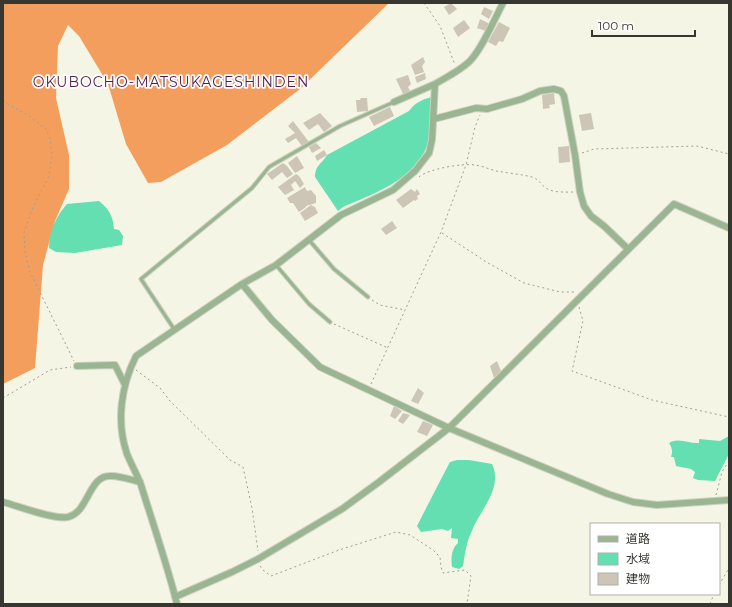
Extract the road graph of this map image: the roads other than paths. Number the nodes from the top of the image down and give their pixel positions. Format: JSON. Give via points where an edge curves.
{"nodes":[{"id":1,"x":503,"y":3,"type":"edge"},
{"id":2,"x":435,"y":84,"type":"junction"},
{"id":3,"x":394,"y":102,"type":"joint"},
{"id":4,"x":434,"y":119,"type":"junction"},
{"id":5,"x":729,"y":228,"type":"edge"},
{"id":6,"x":308,"y":240,"type":"junction"},
{"id":7,"x":628,"y":249,"type":"junction"},
{"id":8,"x":276,"y":265,"type":"junction"},
{"id":9,"x":242,"y":284,"type":"junction"},
{"id":10,"x":368,"y":297,"type":"road end"},
{"id":11,"x":330,"y":322,"type":"road end"},
{"id":12,"x":174,"y":329,"type":"junction"},
{"id":13,"x":77,"y":366,"type":"road end"},
{"id":14,"x":125,"y":385,"type":"junction"},
{"id":15,"x":450,"y":428,"type":"junction"},
{"id":16,"x":140,"y":482,"type":"junction"},
{"id":17,"x":729,"y":500,"type":"edge"},
{"id":18,"x":3,"y":502,"type":"edge"},
{"id":19,"x":175,"y":597,"type":"junction"},
{"id":20,"x":177,"y":604,"type":"edge"}],
"edges":[{"from":1,"to":2,"type":"street","via":[[470,61]]},
{"from":2,"to":3,"type":"street"},
{"from":2,"to":4,"type":"street"},
{"from":3,"to":12,"type":"lane","via":[[340,126],[269,167],[252,188],[141,279]]},
{"from":4,"to":6,"type":"street","via":[[429,152],[415,171],[393,190],[341,215]]},
{"from":4,"to":7,"type":"street","via":[[476,108],[487,109],[540,91],[561,91],[584,206],[591,216]]},
{"from":5,"to":7,"type":"street","via":[[674,204]]},
{"from":6,"to":8,"type":"street"},
{"from":6,"to":10,"type":"lane","via":[[334,269]]},
{"from":7,"to":15,"type":"street"},
{"from":8,"to":9,"type":"street"},
{"from":8,"to":11,"type":"lane","via":[[309,304]]},
{"from":9,"to":12,"type":"street"},
{"from":9,"to":15,"type":"street","via":[[272,320],[320,367]]},
{"from":12,"to":14,"type":"street","via":[[136,356]]},
{"from":13,"to":14,"type":"street","via":[[115,365]]},
{"from":14,"to":16,"type":"street","via":[[122,436]]},
{"from":15,"to":17,"type":"street","via":[[633,502],[657,504]]},
{"from":15,"to":19,"type":"street","via":[[353,501],[284,544],[232,572]]},
{"from":16,"to":18,"type":"street","via":[[109,476],[103,478],[89,494],[83,507],[68,517],[58,518]]},
{"from":16,"to":19,"type":"street"},
{"from":19,"to":20,"type":"street"}]}
